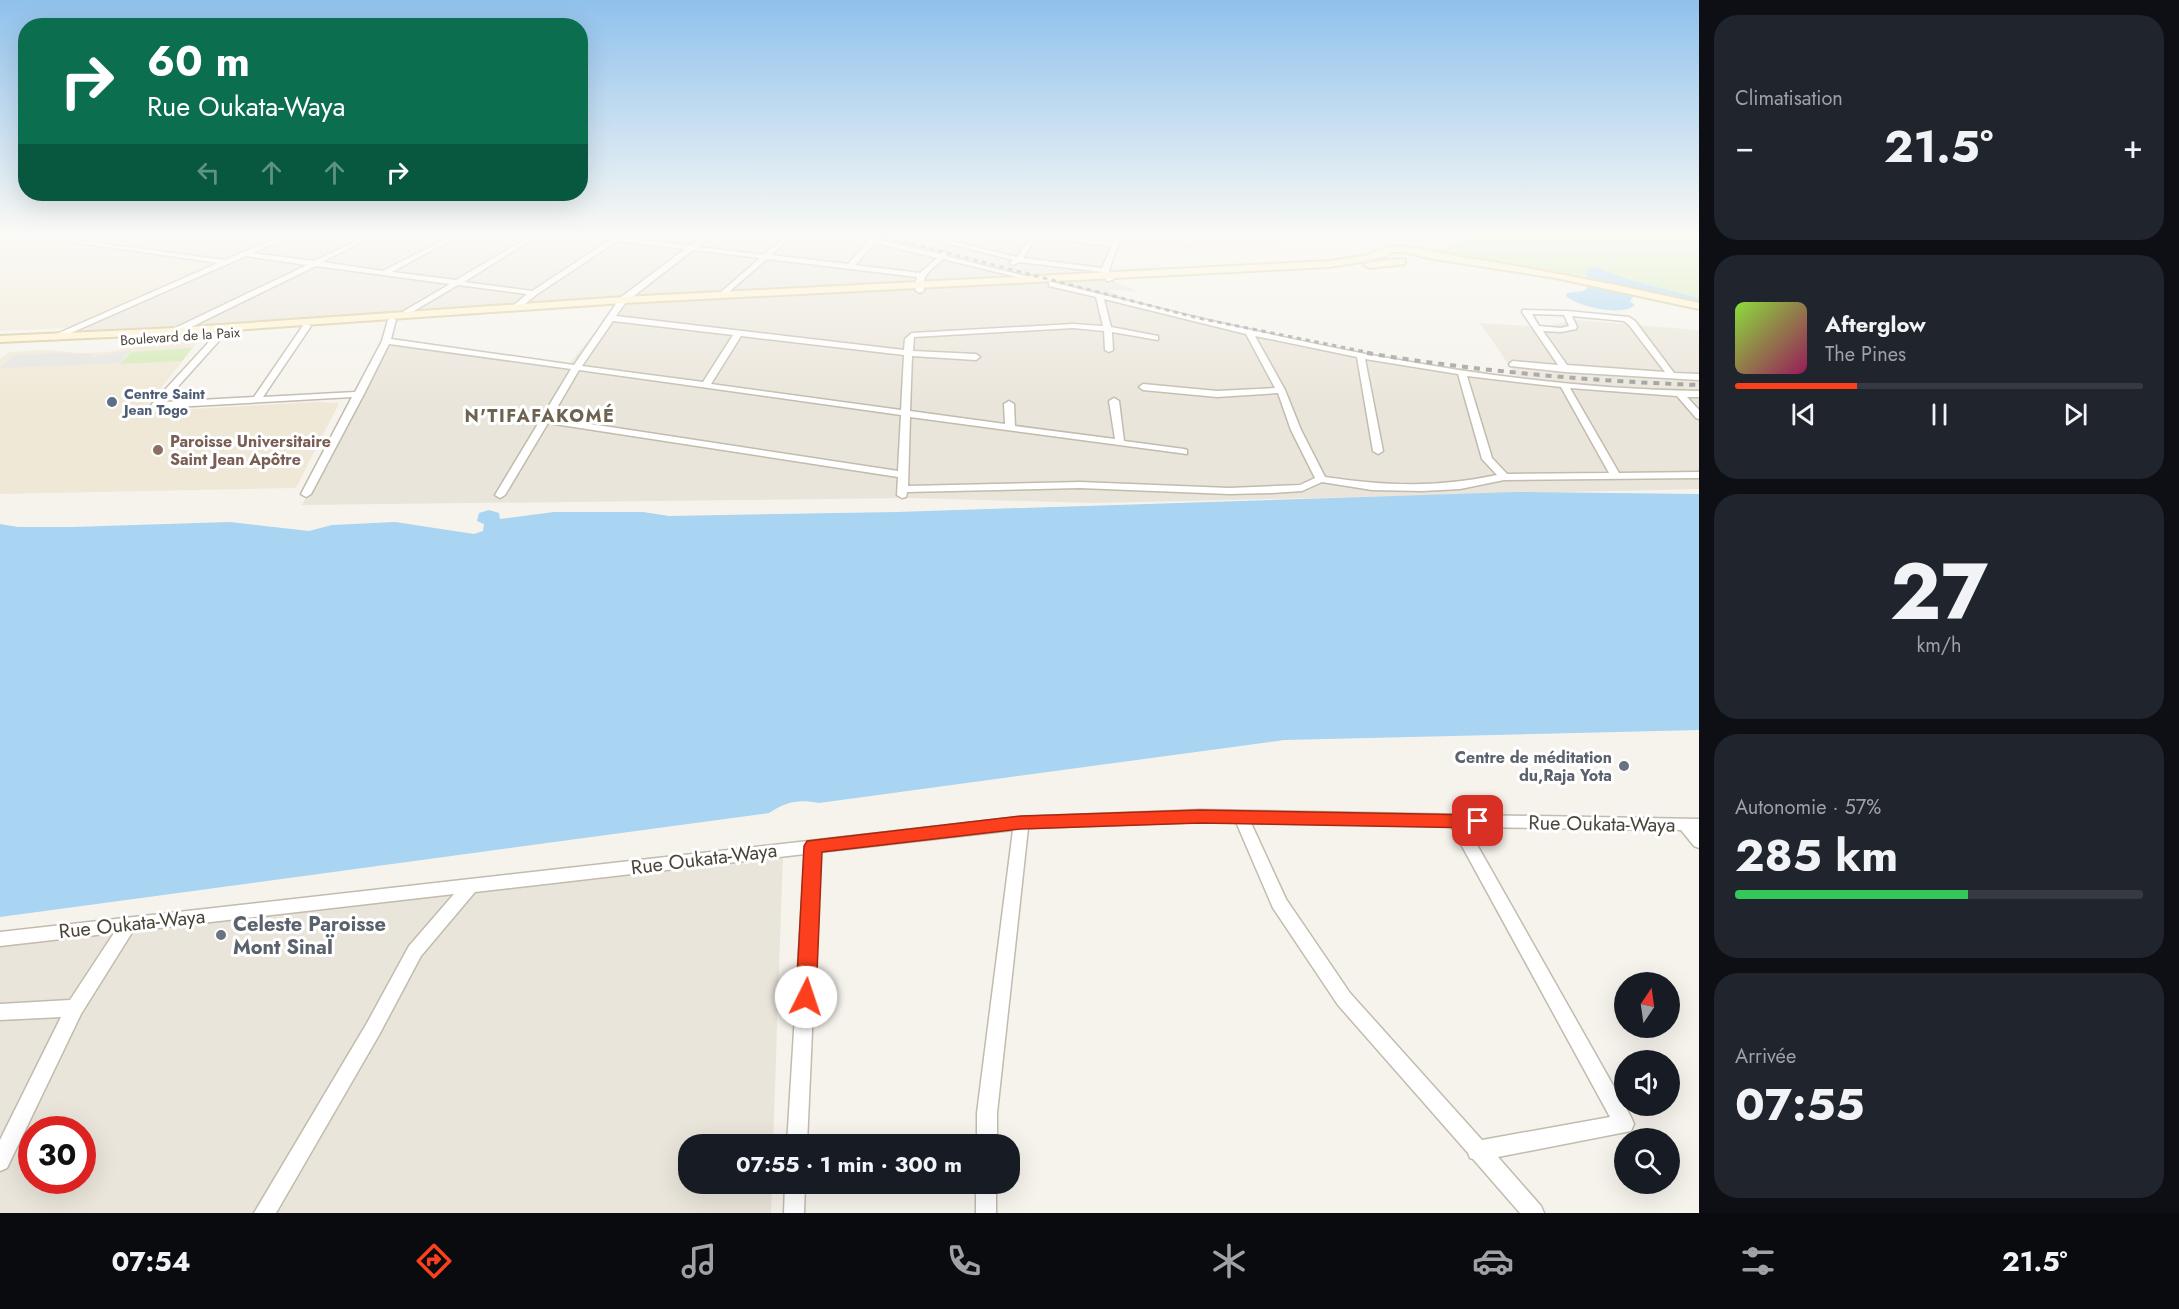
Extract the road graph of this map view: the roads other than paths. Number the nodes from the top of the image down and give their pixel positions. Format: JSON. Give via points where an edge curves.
{"nodes":[{"id":1,"x":533,"y":293,"type":"edge"},
{"id":2,"x":154,"y":294,"type":"edge"},
{"id":3,"x":254,"y":294,"type":"edge"},
{"id":4,"x":438,"y":294,"type":"edge"},
{"id":5,"x":633,"y":294,"type":"edge"},
{"id":6,"x":748,"y":294,"type":"edge"},
{"id":7,"x":768,"y":294,"type":"edge"},
{"id":8,"x":1091,"y":294,"type":"edge"},
{"id":9,"x":1624,"y":294,"type":"edge"},
{"id":10,"x":1637,"y":294,"type":"edge"},
{"id":11,"x":723,"y":295,"type":"joint"},
{"id":12,"x":1098,"y":296,"type":"junction"},
{"id":13,"x":621,"y":303,"type":"junction"},
{"id":14,"x":517,"y":306,"type":"junction"},
{"id":15,"x":1699,"y":306,"type":"edge"},
{"id":16,"x":1699,"y":311,"type":"edge"},
{"id":17,"x":407,"y":313,"type":"junction"},
{"id":18,"x":1567,"y":313,"type":"junction"},
{"id":19,"x":610,"y":318,"type":"junction"},
{"id":20,"x":392,"y":320,"type":"junction"},
{"id":21,"x":307,"y":326,"type":"junction"},
{"id":22,"x":1538,"y":328,"type":"junction"},
{"id":23,"x":1108,"y":329,"type":"junction"},
{"id":24,"x":223,"y":332,"type":"junction"},
{"id":25,"x":1249,"y":332,"type":"junction"},
{"id":26,"x":739,"y":333,"type":"junction"},
{"id":27,"x":174,"y":334,"type":"junction"},
{"id":28,"x":55,"y":338,"type":"junction"},
{"id":29,"x":1155,"y":338,"type":"dead end"},
{"id":30,"x":0,"y":339,"type":"edge"},
{"id":31,"x":386,"y":341,"type":"junction"},
{"id":32,"x":0,"y":345,"type":"edge"},
{"id":33,"x":1109,"y":350,"type":"dead end"},
{"id":34,"x":910,"y":353,"type":"junction"},
{"id":35,"x":976,"y":357,"type":"dead end"},
{"id":36,"x":1361,"y":357,"type":"junction"},
{"id":37,"x":1513,"y":364,"type":"dead end"},
{"id":38,"x":578,"y":368,"type":"junction"},
{"id":39,"x":1564,"y":369,"type":"junction"},
{"id":40,"x":1461,"y":374,"type":"junction"},
{"id":41,"x":1671,"y":374,"type":"junction"},
{"id":42,"x":1699,"y":377,"type":"edge"},
{"id":43,"x":706,"y":385,"type":"junction"},
{"id":44,"x":1564,"y":385,"type":"junction"},
{"id":45,"x":1143,"y":387,"type":"dead end"},
{"id":46,"x":1281,"y":390,"type":"junction"},
{"id":47,"x":360,"y":394,"type":"junction"},
{"id":48,"x":1680,"y":394,"type":"junction"},
{"id":49,"x":1699,"y":394,"type":"edge"},
{"id":50,"x":256,"y":400,"type":"junction"},
{"id":51,"x":1114,"y":401,"type":"dead end"},
{"id":52,"x":1009,"y":404,"type":"dead end"},
{"id":53,"x":904,"y":412,"type":"junction"},
{"id":54,"x":1699,"y":416,"type":"edge"},
{"id":55,"x":547,"y":420,"type":"junction"},
{"id":56,"x":1010,"y":428,"type":"junction"},
{"id":57,"x":1120,"y":443,"type":"junction"},
{"id":58,"x":1378,"y":451,"type":"dead end"},
{"id":59,"x":1185,"y":452,"type":"dead end"},
{"id":60,"x":902,"y":475,"type":"junction"},
{"id":61,"x":1699,"y":475,"type":"edge"},
{"id":62,"x":1616,"y":476,"type":"junction"},
{"id":63,"x":1504,"y":477,"type":"junction"},
{"id":64,"x":1321,"y":479,"type":"junction"},
{"id":65,"x":306,"y":494,"type":"dead end"},
{"id":66,"x":500,"y":495,"type":"dead end"},
{"id":67,"x":1241,"y":818,"type":"junction"},
{"id":68,"x":1456,"y":821,"type":"junction"},
{"id":69,"x":1021,"y":823,"type":"junction"},
{"id":70,"x":1693,"y":825,"type":"edge"},
{"id":71,"x":1699,"y":842,"type":"edge"},
{"id":72,"x":813,"y":846,"type":"junction"},
{"id":73,"x":471,"y":885,"type":"junction"},
{"id":74,"x":128,"y":925,"type":"junction"},
{"id":75,"x":0,"y":939,"type":"edge"},
{"id":76,"x":75,"y":1008,"type":"junction"},
{"id":77,"x":0,"y":1012,"type":"edge"},
{"id":78,"x":798,"y":1134,"type":"edge"},
{"id":79,"x":987,"y":1134,"type":"edge"},
{"id":80,"x":1477,"y":1151,"type":"junction"},
{"id":81,"x":0,"y":1161,"type":"edge"},
{"id":82,"x":795,"y":1194,"type":"edge"},
{"id":83,"x":986,"y":1194,"type":"edge"},
{"id":84,"x":264,"y":1213,"type":"edge"},
{"id":85,"x":794,"y":1213,"type":"edge"},
{"id":86,"x":986,"y":1213,"type":"edge"},
{"id":87,"x":1534,"y":1213,"type":"edge"}],
"edges":[{"from":1,"to":14,"type":"street"},
{"from":2,"to":28,"type":"street"},
{"from":3,"to":27,"type":"street"},
{"from":4,"to":17,"type":"street"},
{"from":5,"to":13,"type":"street"},
{"from":6,"to":11,"type":"main road","name":"Boulevard de la Paix"},
{"from":7,"to":13,"type":"main road","name":"Boulevard de la Paix"},
{"from":8,"to":12,"type":"street"},
{"from":9,"to":16,"type":"main road"},
{"from":10,"to":15,"type":"main road"},
{"from":11,"to":13,"type":"main road","name":"Boulevard de la Paix"},
{"from":12,"to":23,"type":"street"},
{"from":12,"to":25,"type":"street"},
{"from":13,"to":14,"type":"main road","name":"Boulevard de la Paix"},
{"from":13,"to":19,"type":"street"},
{"from":13,"to":20,"type":"main road","name":"Boulevard de la Paix"},
{"from":14,"to":17,"type":"main road","name":"Boulevard de la Paix"},
{"from":17,"to":27,"type":"main road","name":"Boulevard de la Paix"},
{"from":18,"to":22,"type":"street","via":[[1573,327]]},
{"from":18,"to":22,"type":"street","via":[[1526,312]]},
{"from":18,"to":41,"type":"street","via":[[1626,319]]},
{"from":19,"to":26,"type":"street"},
{"from":19,"to":38,"type":"street"},
{"from":20,"to":21,"type":"main road","name":"Boulevard de la Paix"},
{"from":20,"to":31,"type":"street"},
{"from":21,"to":24,"type":"main road","name":"Boulevard de la Paix"},
{"from":21,"to":50,"type":"street"},
{"from":22,"to":39,"type":"street"},
{"from":23,"to":29,"type":"street"},
{"from":23,"to":33,"type":"street"},
{"from":23,"to":34,"type":"street","via":[[1059,326],[919,333],[910,337]]},
{"from":24,"to":27,"type":"main road","name":"Boulevard de la Paix"},
{"from":24,"to":50,"type":"street","via":[[156,405]]},
{"from":25,"to":36,"type":"street"},
{"from":25,"to":46,"type":"street"},
{"from":26,"to":34,"type":"street"},
{"from":26,"to":43,"type":"street"},
{"from":27,"to":28,"type":"main road","name":"Boulevard de la Paix"},
{"from":27,"to":32,"type":"main road","name":"Boulevard de la Paix"},
{"from":28,"to":30,"type":"main road","name":"Boulevard de la Paix"},
{"from":31,"to":38,"type":"street"},
{"from":31,"to":47,"type":"street"},
{"from":34,"to":35,"type":"street"},
{"from":34,"to":53,"type":"street"},
{"from":36,"to":40,"type":"street"},
{"from":36,"to":58,"type":"street"},
{"from":37,"to":39,"type":"street"},
{"from":38,"to":43,"type":"street"},
{"from":38,"to":55,"type":"street"},
{"from":39,"to":41,"type":"street"},
{"from":40,"to":44,"type":"street"},
{"from":40,"to":63,"type":"street","via":[[1487,459]]},
{"from":41,"to":42,"type":"street"},
{"from":43,"to":53,"type":"street"},
{"from":44,"to":48,"type":"street"},
{"from":44,"to":62,"type":"street"},
{"from":45,"to":46,"type":"street","via":[[1217,394]]},
{"from":46,"to":64,"type":"street"},
{"from":47,"to":50,"type":"street"},
{"from":47,"to":65,"type":"street"},
{"from":48,"to":49,"type":"street"},
{"from":48,"to":54,"type":"street"},
{"from":51,"to":57,"type":"street"},
{"from":52,"to":56,"type":"street"},
{"from":53,"to":56,"type":"street"},
{"from":53,"to":60,"type":"street"},
{"from":55,"to":60,"type":"street"},
{"from":55,"to":66,"type":"street"},
{"from":56,"to":57,"type":"street"},
{"from":57,"to":59,"type":"street"},
{"from":60,"to":64,"type":"street","via":[[902,493],[1080,485],[1261,490],[1302,488]]},
{"from":61,"to":62,"type":"street"},
{"from":62,"to":63,"type":"street"},
{"from":63,"to":64,"type":"street","via":[[1460,486],[1422,488],[1372,487]]},
{"from":67,"to":68,"type":"street","name":"Rue Oukata-Waya"},
{"from":67,"to":69,"type":"street","name":"Rue Oukata-Waya"},
{"from":67,"to":80,"type":"street","via":[[1279,903],[1344,999]]},
{"from":68,"to":70,"type":"street","name":"Rue Oukata-Waya"},
{"from":68,"to":80,"type":"street","via":[[1624,1124]]},
{"from":69,"to":72,"type":"street","name":"Rue Oukata-Waya"},
{"from":69,"to":79,"type":"street"},
{"from":70,"to":71,"type":"street"},
{"from":72,"to":73,"type":"street","name":"Rue Oukata-Waya"},
{"from":72,"to":78,"type":"street"},
{"from":73,"to":74,"type":"street","name":"Rue Oukata-Waya"},
{"from":73,"to":84,"type":"street","via":[[416,951]]},
{"from":74,"to":75,"type":"street","name":"Rue Oukata-Waya"},
{"from":74,"to":76,"type":"street"},
{"from":76,"to":77,"type":"street"},
{"from":76,"to":81,"type":"street"},
{"from":80,"to":87,"type":"street"},
{"from":82,"to":85,"type":"street"},
{"from":83,"to":86,"type":"street"}]}
